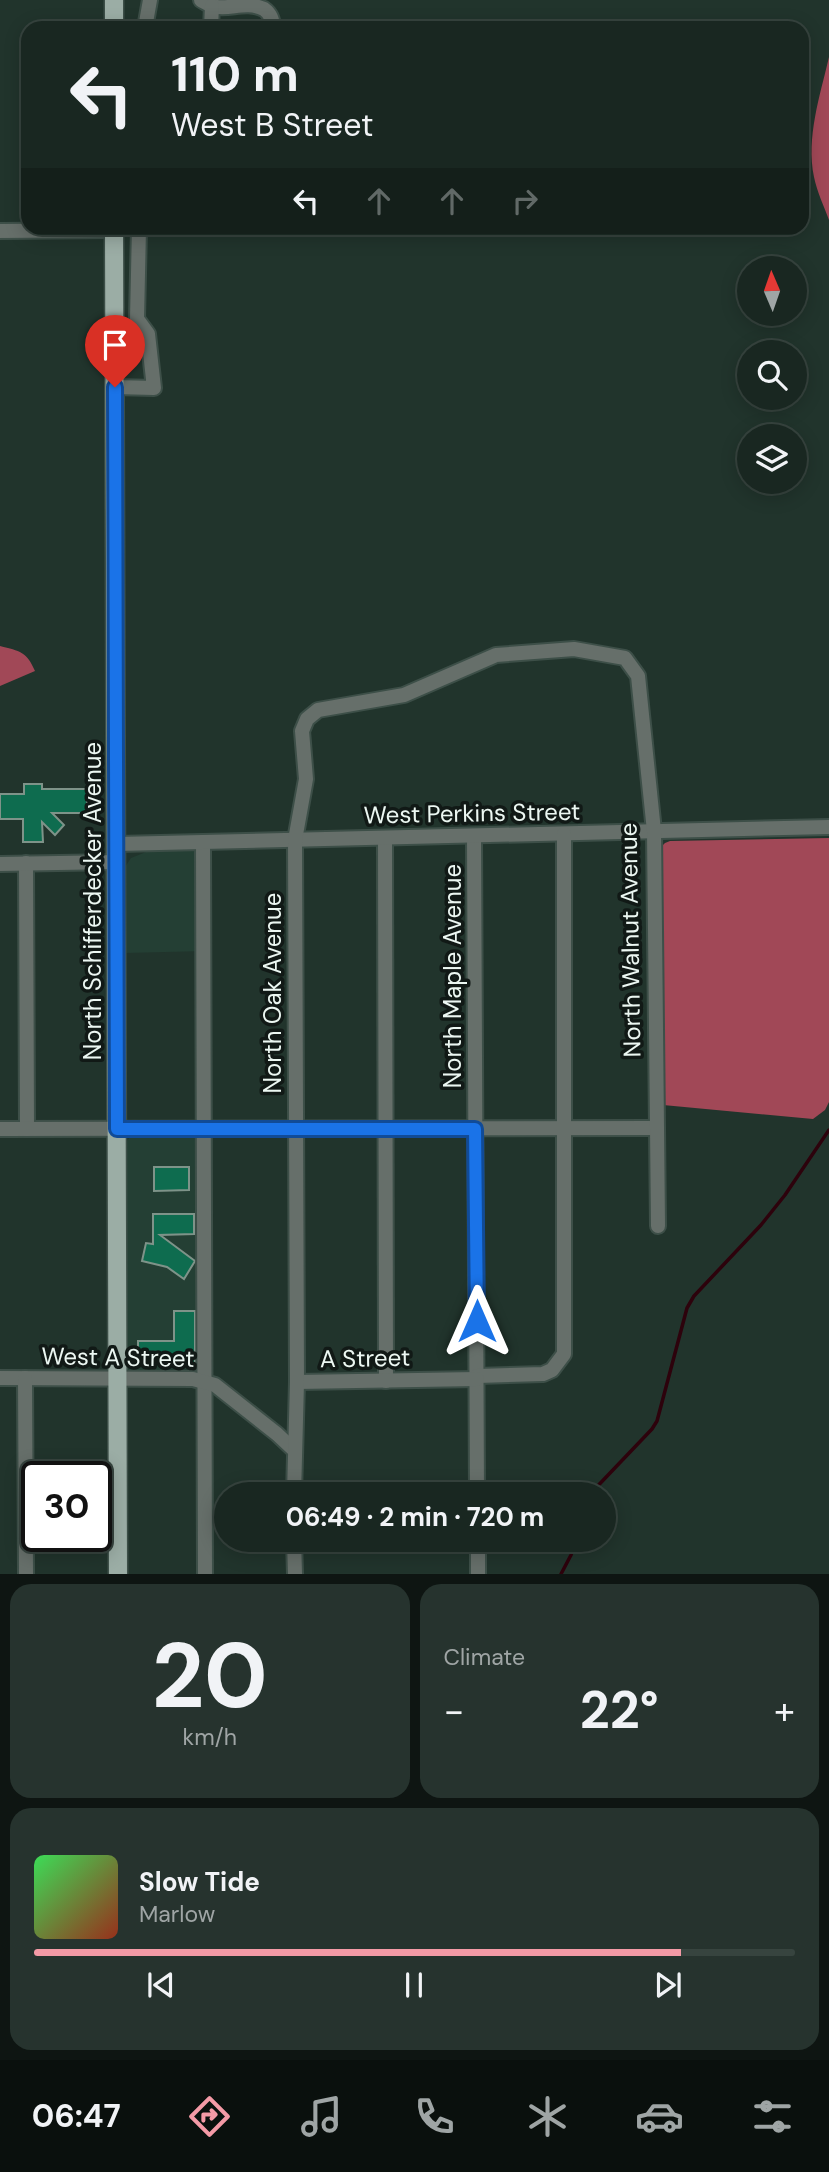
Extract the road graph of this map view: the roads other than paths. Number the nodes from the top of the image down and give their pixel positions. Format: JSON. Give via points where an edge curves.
{"nodes":[{"id":1,"x":104,"y":0,"type":"edge"},
{"id":2,"x":114,"y":0,"type":"edge"},
{"id":3,"x":150,"y":0,"type":"edge"},
{"id":4,"x":206,"y":3,"type":"edge"},
{"id":5,"x":110,"y":21,"type":"edge"},
{"id":6,"x":112,"y":21,"type":"edge"},
{"id":7,"x":146,"y":21,"type":"edge"},
{"id":8,"x":210,"y":21,"type":"edge"},
{"id":9,"x":273,"y":21,"type":"edge"},
{"id":10,"x":0,"y":230,"type":"edge"},
{"id":11,"x":21,"y":230,"type":"edge"},
{"id":12,"x":114,"y":235,"type":"edge"},
{"id":13,"x":139,"y":235,"type":"edge"},
{"id":14,"x":115,"y":387,"type":"junction"},
{"id":15,"x":318,"y":709,"type":"joint"},
{"id":16,"x":829,"y":827,"type":"edge"},
{"id":17,"x":653,"y":831,"type":"junction"},
{"id":18,"x":564,"y":834,"type":"junction"},
{"id":19,"x":474,"y":836,"type":"junction"},
{"id":20,"x":385,"y":838,"type":"junction"},
{"id":21,"x":295,"y":840,"type":"junction"},
{"id":22,"x":203,"y":842,"type":"junction"},
{"id":23,"x":117,"y":853,"type":"junction"},
{"id":24,"x":26,"y":863,"type":"junction"},
{"id":25,"x":0,"y":864,"type":"edge"},
{"id":26,"x":655,"y":1128,"type":"junction"},
{"id":27,"x":0,"y":1129,"type":"edge"},
{"id":28,"x":27,"y":1129,"type":"junction"},
{"id":29,"x":117,"y":1129,"type":"junction"},
{"id":30,"x":204,"y":1129,"type":"junction"},
{"id":31,"x":296,"y":1129,"type":"junction"},
{"id":32,"x":384,"y":1129,"type":"junction"},
{"id":33,"x":475,"y":1129,"type":"junction"},
{"id":34,"x":564,"y":1129,"type":"junction"},
{"id":35,"x":658,"y":1226,"type":"dead end"},
{"id":36,"x":0,"y":1378,"type":"edge"},
{"id":37,"x":25,"y":1378,"type":"junction"},
{"id":38,"x":117,"y":1378,"type":"junction"},
{"id":39,"x":477,"y":1378,"type":"junction"},
{"id":40,"x":205,"y":1381,"type":"junction"},
{"id":41,"x":386,"y":1381,"type":"junction"},
{"id":42,"x":297,"y":1382,"type":"junction"},
{"id":43,"x":294,"y":1450,"type":"junction"},
{"id":44,"x":294,"y":1482,"type":"edge"},
{"id":45,"x":477,"y":1482,"type":"edge"},
{"id":46,"x":295,"y":1552,"type":"edge"},
{"id":47,"x":478,"y":1552,"type":"edge"},
{"id":48,"x":26,"y":1573,"type":"edge"},
{"id":49,"x":118,"y":1573,"type":"edge"},
{"id":50,"x":205,"y":1573,"type":"edge"},
{"id":51,"x":295,"y":1573,"type":"edge"},
{"id":52,"x":478,"y":1573,"type":"edge"}],
"edges":[{"from":1,"to":5,"type":"street"},
{"from":2,"to":6,"type":"main road"},
{"from":3,"to":7,"type":"street"},
{"from":4,"to":8,"type":"street"},
{"from":4,"to":9,"type":"street","via":[[259,4]]},
{"from":10,"to":11,"type":"street"},
{"from":12,"to":14,"type":"main road","name":"North Schifferdecker Avenue"},
{"from":13,"to":14,"type":"street","via":[[137,319],[148,334],[154,388]]},
{"from":14,"to":23,"type":"main road","name":"North Schifferdecker Avenue"},
{"from":15,"to":17,"type":"street","name":"North Walnut Avenue","via":[[404,695],[496,655],[574,649],[625,658],[638,676]]},
{"from":15,"to":21,"type":"street","name":"North Oak Avenue","via":[[302,731],[306,779]]},
{"from":16,"to":17,"type":"street","name":"West Perkins Street"},
{"from":17,"to":18,"type":"street","name":"West Perkins Street"},
{"from":17,"to":26,"type":"street","name":"North Walnut Avenue"},
{"from":18,"to":19,"type":"street","name":"West Perkins Street"},
{"from":18,"to":34,"type":"street","name":"A Street"},
{"from":19,"to":20,"type":"street","name":"West Perkins Street"},
{"from":19,"to":33,"type":"street","name":"North Maple Avenue"},
{"from":20,"to":21,"type":"street","name":"West Perkins Street"},
{"from":20,"to":32,"type":"street"},
{"from":21,"to":22,"type":"street","name":"West Perkins Street"},
{"from":21,"to":31,"type":"street","name":"North Oak Avenue"},
{"from":22,"to":23,"type":"street","name":"West Perkins Street"},
{"from":22,"to":30,"type":"street"},
{"from":23,"to":24,"type":"street","name":"West Perkins Street"},
{"from":23,"to":29,"type":"main road","name":"North Schifferdecker Avenue"},
{"from":24,"to":25,"type":"street","name":"West Perkins Street"},
{"from":24,"to":28,"type":"street"},
{"from":26,"to":34,"type":"street"},
{"from":26,"to":35,"type":"street","name":"North Walnut Avenue"},
{"from":27,"to":28,"type":"street"},
{"from":28,"to":29,"type":"street"},
{"from":29,"to":30,"type":"street"},
{"from":29,"to":38,"type":"main road","name":"North Schifferdecker Avenue"},
{"from":30,"to":31,"type":"street"},
{"from":30,"to":40,"type":"street"},
{"from":31,"to":32,"type":"street"},
{"from":31,"to":42,"type":"street","name":"North Oak Avenue"},
{"from":32,"to":33,"type":"street"},
{"from":32,"to":41,"type":"street"},
{"from":33,"to":34,"type":"street"},
{"from":33,"to":39,"type":"street","name":"North Maple Avenue"},
{"from":34,"to":39,"type":"street","name":"A Street","via":[[564,1354],[543,1374]]},
{"from":36,"to":37,"type":"street","name":"West A Street"},
{"from":37,"to":38,"type":"street","name":"West A Street"},
{"from":37,"to":48,"type":"street"},
{"from":38,"to":40,"type":"street","name":"West A Street"},
{"from":38,"to":49,"type":"main road","name":"North Schifferdecker Avenue"},
{"from":39,"to":41,"type":"street","name":"A Street"},
{"from":39,"to":45,"type":"street","name":"North Maple Avenue"},
{"from":40,"to":43,"type":"street","name":"West A Street"},
{"from":40,"to":50,"type":"street"},
{"from":41,"to":42,"type":"street","name":"A Street"},
{"from":42,"to":43,"type":"street","name":"North Oak Avenue"},
{"from":43,"to":44,"type":"street","name":"North Oak Avenue"},
{"from":46,"to":51,"type":"street"},
{"from":47,"to":52,"type":"street"}]}
